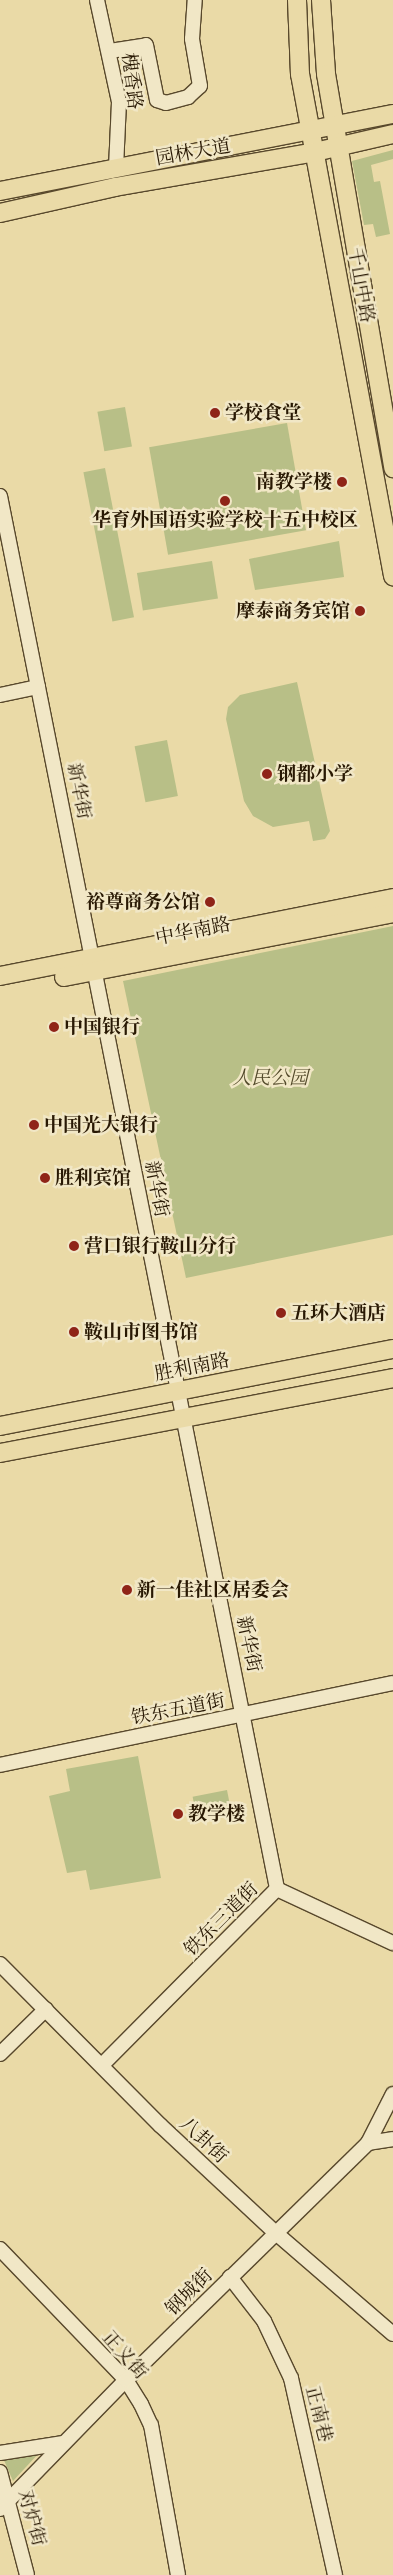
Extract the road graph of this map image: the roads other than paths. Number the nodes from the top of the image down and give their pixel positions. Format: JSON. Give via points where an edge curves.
{"nodes":[{"id":1,"x":97,"y":0,"type":"edge"},
{"id":2,"x":195,"y":0,"type":"edge"},
{"id":3,"x":297,"y":0,"type":"edge"},
{"id":4,"x":321,"y":0,"type":"edge"},
{"id":5,"x":110,"y":51,"type":"junction"},
{"id":6,"x":393,"y":114,"type":"edge"},
{"id":7,"x":335,"y":128,"type":"junction"},
{"id":8,"x":311,"y":132,"type":"junction"},
{"id":9,"x":393,"y":134,"type":"edge"},
{"id":10,"x":337,"y":147,"type":"junction"},
{"id":11,"x":315,"y":152,"type":"junction"},
{"id":12,"x":116,"y":168,"type":"junction"},
{"id":13,"x":0,"y":191,"type":"edge"},
{"id":14,"x":0,"y":213,"type":"edge"},
{"id":15,"x":393,"y":468,"type":"edge"},
{"id":16,"x":1,"y":503,"type":"edge"},
{"id":17,"x":393,"y":576,"type":"edge"},
{"id":18,"x":38,"y":687,"type":"junction"},
{"id":19,"x":0,"y":695,"type":"edge"},
{"id":20,"x":393,"y":898,"type":"edge"},
{"id":21,"x":393,"y":913,"type":"edge"},
{"id":22,"x":94,"y":965,"type":"junction"},
{"id":23,"x":0,"y":976,"type":"edge"},
{"id":24,"x":0,"y":988,"type":"edge"},
{"id":25,"x":393,"y":1349,"type":"edge"},
{"id":26,"x":393,"y":1378,"type":"edge"},
{"id":27,"x":178,"y":1392,"type":"junction"},
{"id":28,"x":183,"y":1420,"type":"junction"},
{"id":29,"x":0,"y":1426,"type":"edge"},
{"id":30,"x":0,"y":1453,"type":"edge"},
{"id":31,"x":393,"y":1683,"type":"edge"},
{"id":32,"x":244,"y":1715,"type":"junction"},
{"id":33,"x":0,"y":1765,"type":"edge"},
{"id":34,"x":277,"y":1889,"type":"junction"},
{"id":35,"x":393,"y":1943,"type":"edge"},
{"id":36,"x":0,"y":1964,"type":"edge"},
{"id":37,"x":46,"y":2009,"type":"junction"},
{"id":38,"x":0,"y":2054,"type":"edge"},
{"id":39,"x":102,"y":2066,"type":"junction"},
{"id":40,"x":393,"y":2094,"type":"edge"},
{"id":41,"x":393,"y":2139,"type":"edge"},
{"id":42,"x":368,"y":2143,"type":"junction"},
{"id":43,"x":277,"y":2234,"type":"junction"},
{"id":44,"x":0,"y":2249,"type":"edge"},
{"id":45,"x":230,"y":2277,"type":"junction"},
{"id":46,"x":393,"y":2334,"type":"edge"},
{"id":47,"x":126,"y":2380,"type":"junction"},
{"id":48,"x":63,"y":2444,"type":"junction"},
{"id":49,"x":0,"y":2453,"type":"edge"},
{"id":50,"x":0,"y":2472,"type":"edge"},
{"id":51,"x":4,"y":2505,"type":"edge"},
{"id":52,"x":27,"y":2575,"type":"edge"},
{"id":53,"x":178,"y":2575,"type":"edge"},
{"id":54,"x":334,"y":2575,"type":"edge"}],
"edges":[{"from":1,"to":5,"type":"street","name":"槐香路"},
{"from":2,"to":5,"type":"street","via":[[192,39],[200,86],[192,94],[166,102],[156,100],[146,45]]},
{"from":3,"to":8,"type":"main road","name":"千山中路","via":[[300,74]]},
{"from":4,"to":7,"type":"main road","name":"千山中路","via":[[326,74]]},
{"from":5,"to":12,"type":"street","name":"槐香路","via":[[119,102]]},
{"from":6,"to":7,"type":"main road","name":"园林大道"},
{"from":7,"to":8,"type":"main road","name":"园林大道"},
{"from":7,"to":10,"type":"main road","name":"千山中路"},
{"from":8,"to":11,"type":"main road","name":"千山中路"},
{"from":8,"to":12,"type":"main road","name":"园林大道"},
{"from":9,"to":10,"type":"main road","name":"园林大道"},
{"from":10,"to":11,"type":"main road","name":"园林大道"},
{"from":10,"to":15,"type":"main road","name":"千山中路"},
{"from":11,"to":14,"type":"main road","name":"园林大道","via":[[115,187]]},
{"from":11,"to":17,"type":"main road","name":"千山中路"},
{"from":12,"to":13,"type":"main road","name":"园林大道"},
{"from":16,"to":18,"type":"street","name":"新华街"},
{"from":18,"to":19,"type":"street"},
{"from":18,"to":22,"type":"street","name":"新华街"},
{"from":20,"to":22,"type":"main road"},
{"from":21,"to":22,"type":"main road","name":"中华南路"},
{"from":22,"to":23,"type":"main road"},
{"from":22,"to":24,"type":"main road","name":"中华南路"},
{"from":22,"to":27,"type":"street","name":"新华街"},
{"from":25,"to":27,"type":"main road","name":"胜利南路"},
{"from":26,"to":28,"type":"main road"},
{"from":27,"to":28,"type":"street","name":"新华街"},
{"from":27,"to":29,"type":"main road","name":"胜利南路"},
{"from":28,"to":30,"type":"main road"},
{"from":28,"to":32,"type":"street","name":"新华街"},
{"from":31,"to":32,"type":"street","name":"铁东五道街"},
{"from":32,"to":33,"type":"street","name":"铁东五道街"},
{"from":32,"to":34,"type":"street","name":"新华街"},
{"from":34,"to":35,"type":"street","name":"铁东三道街"},
{"from":34,"to":39,"type":"street","name":"铁东三道街"},
{"from":36,"to":37,"type":"street","name":"八卦街"},
{"from":37,"to":38,"type":"street"},
{"from":37,"to":39,"type":"street","name":"八卦街"},
{"from":39,"to":43,"type":"street","name":"八卦街"},
{"from":40,"to":42,"type":"street","name":"钢城街"},
{"from":41,"to":42,"type":"street"},
{"from":42,"to":43,"type":"street","name":"钢城街"},
{"from":43,"to":45,"type":"street","name":"钢城街"},
{"from":43,"to":46,"type":"street","name":"八卦街"},
{"from":44,"to":47,"type":"street","name":"正义街"},
{"from":45,"to":47,"type":"street","name":"钢城街"},
{"from":45,"to":54,"type":"street","name":"正南巷","via":[[264,2321],[290,2378]]},
{"from":47,"to":48,"type":"street","name":"钢城街"},
{"from":47,"to":53,"type":"street","name":"正义街","via":[[151,2426]]},
{"from":48,"to":49,"type":"street"},
{"from":48,"to":51,"type":"street","name":"钢城街"},
{"from":50,"to":51,"type":"street","name":"对炉街"},
{"from":51,"to":52,"type":"street","name":"对炉街"}]}
